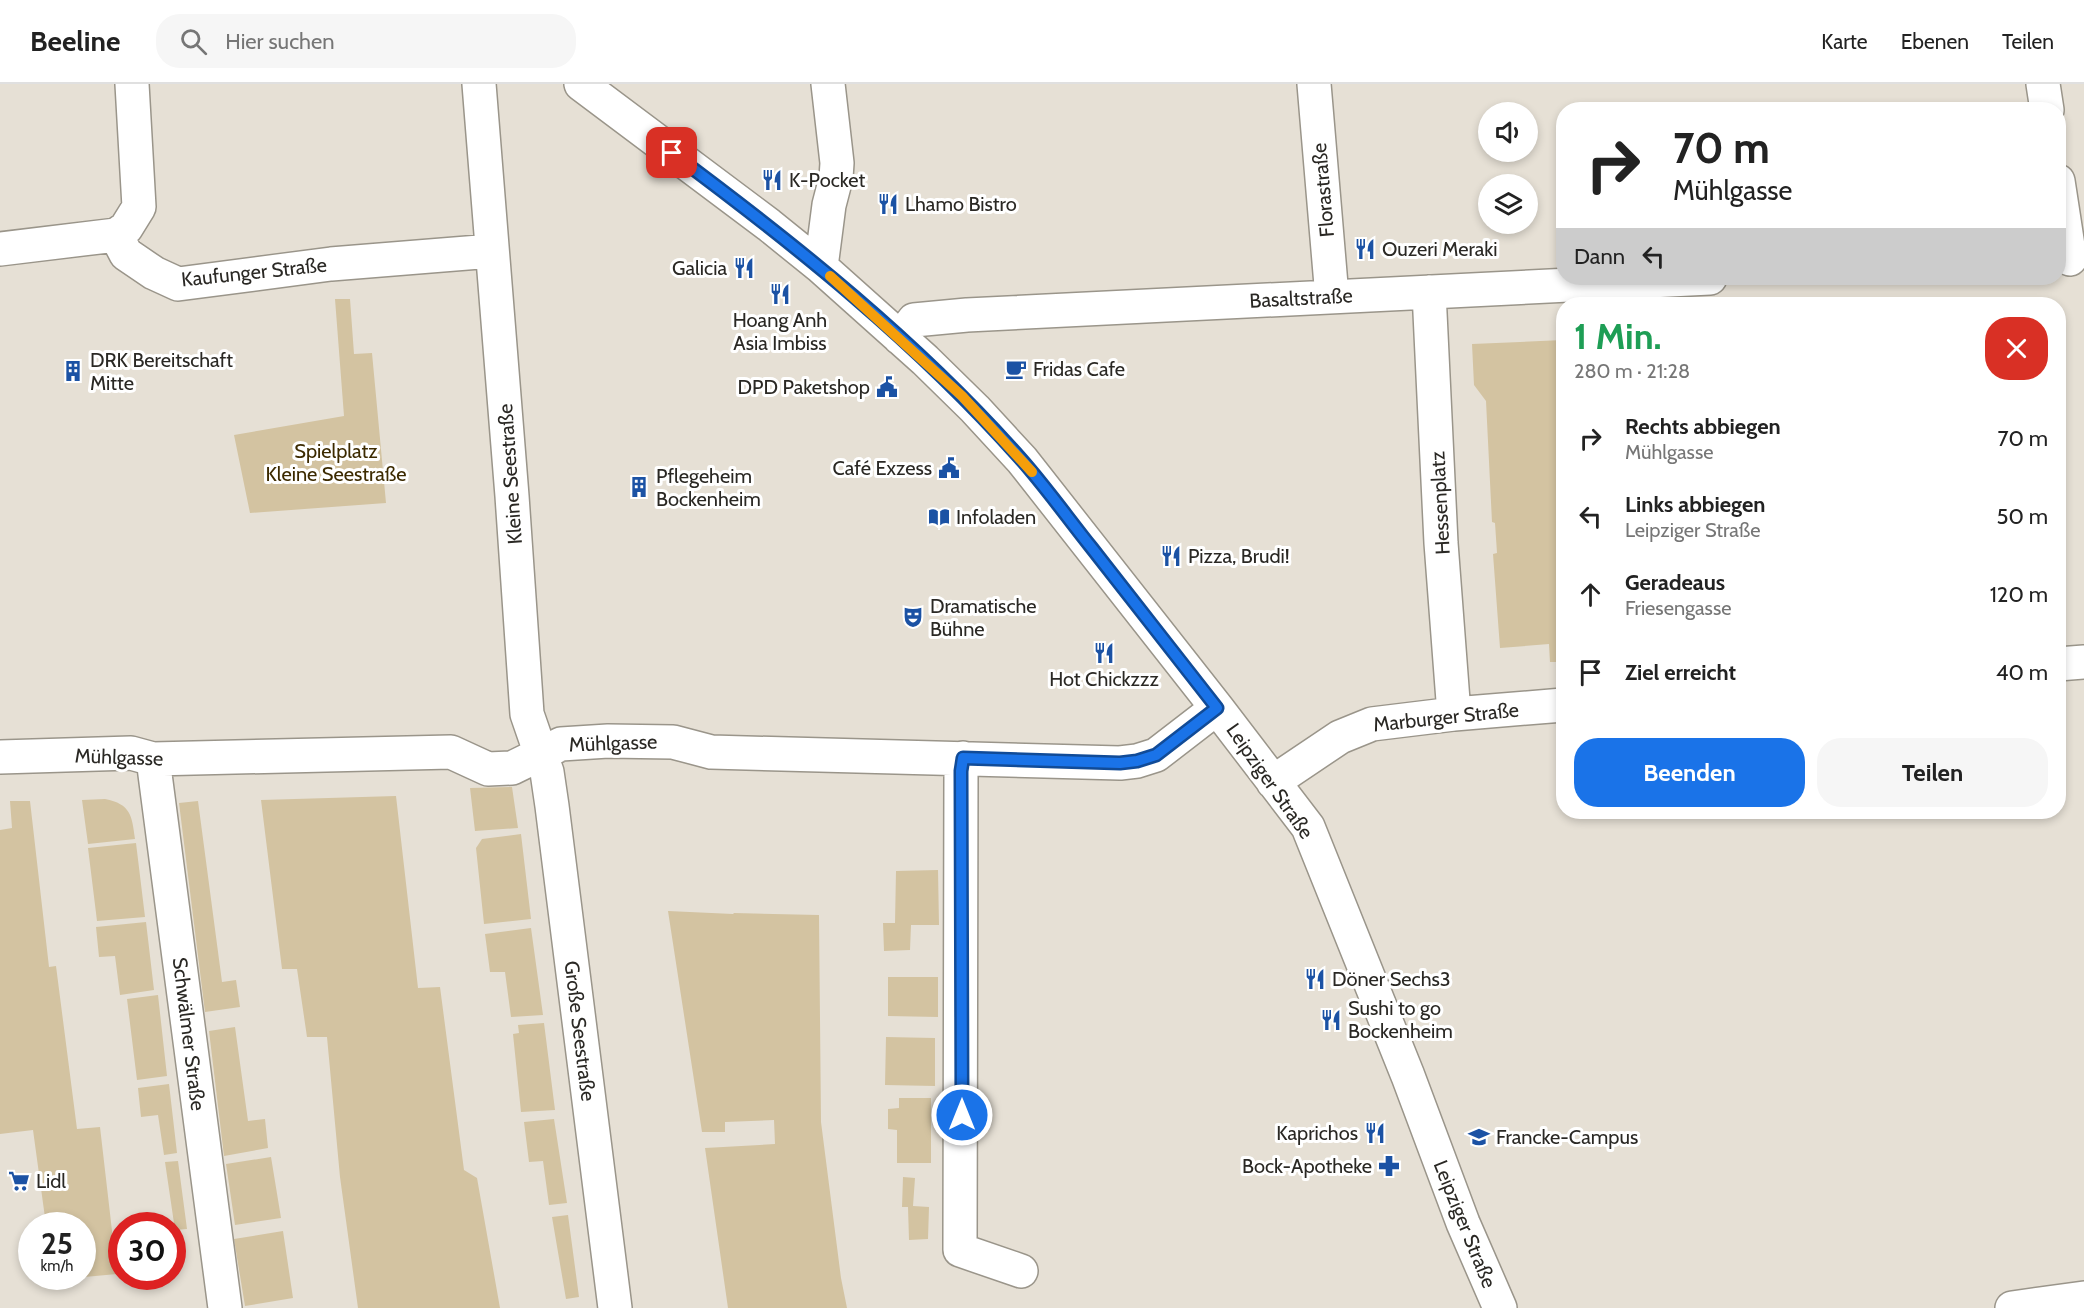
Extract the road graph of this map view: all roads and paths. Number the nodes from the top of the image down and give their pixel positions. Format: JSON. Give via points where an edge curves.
{"nodes":[{"id":1,"x":132,"y":84,"type":"edge"},
{"id":2,"x":479,"y":84,"type":"edge"},
{"id":3,"x":581,"y":84,"type":"edge"},
{"id":4,"x":828,"y":84,"type":"edge"},
{"id":5,"x":1314,"y":84,"type":"edge"},
{"id":6,"x":2043,"y":84,"type":"edge"},
{"id":7,"x":2046,"y":102,"type":"edge"},
{"id":8,"x":2066,"y":230,"type":"edge"},
{"id":9,"x":116,"y":235,"type":"junction"},
{"id":10,"x":0,"y":249,"type":"edge"},
{"id":11,"x":492,"y":250,"type":"junction"},
{"id":12,"x":2071,"y":260,"type":"edge"},
{"id":13,"x":821,"y":267,"type":"junction"},
{"id":14,"x":1696,"y":287,"type":"edge"},
{"id":15,"x":1429,"y":292,"type":"junction"},
{"id":16,"x":1332,"y":297,"type":"junction"},
{"id":17,"x":900,"y":338,"type":"junction"},
{"id":18,"x":2084,"y":662,"type":"edge"},
{"id":19,"x":2066,"y":663,"type":"edge"},
{"id":20,"x":1556,"y":706,"type":"edge"},
{"id":21,"x":1217,"y":708,"type":"junction"},
{"id":22,"x":1454,"y":714,"type":"junction"},
{"id":23,"x":540,"y":756,"type":"junction"},
{"id":24,"x":0,"y":757,"type":"edge"},
{"id":25,"x":963,"y":758,"type":"junction"},
{"id":26,"x":153,"y":759,"type":"junction"},
{"id":27,"x":1274,"y":782,"type":"junction"},
{"id":28,"x":1022,"y":1271,"type":"dead end"},
{"id":29,"x":2084,"y":1298,"type":"edge"},
{"id":30,"x":225,"y":1308,"type":"edge"},
{"id":31,"x":615,"y":1308,"type":"edge"},
{"id":32,"x":1500,"y":1308,"type":"edge"},
{"id":33,"x":2012,"y":1308,"type":"edge"}],
"edges":[{"from":1,"to":9,"type":"street","via":[[140,207],[126,228]]},
{"from":2,"to":11,"type":"street","name":"Kleine Seestraße"},
{"from":3,"to":13,"type":"street","name":"Leipziger Straße"},
{"from":4,"to":13,"type":"street","via":[[837,163]]},
{"from":5,"to":16,"type":"street","name":"Florastraße"},
{"from":6,"to":7,"type":"street"},
{"from":8,"to":12,"type":"street"},
{"from":9,"to":10,"type":"street"},
{"from":9,"to":11,"type":"street","name":"Kaufunger Straße","via":[[126,254],[178,284],[331,264]]},
{"from":11,"to":23,"type":"street","name":"Kleine Seestraße","via":[[527,714]]},
{"from":13,"to":17,"type":"street","name":"Leipziger Straße"},
{"from":14,"to":15,"type":"street","name":"Basaltstraße"},
{"from":15,"to":16,"type":"street","name":"Basaltstraße"},
{"from":15,"to":22,"type":"street","name":"Hessenplatz"},
{"from":16,"to":17,"type":"street","name":"Basaltstraße","via":[[914,320]]},
{"from":17,"to":21,"type":"street","name":"Leipziger Straße","via":[[1022,460]]},
{"from":18,"to":19,"type":"street"},
{"from":20,"to":22,"type":"street","name":"Marburger Straße"},
{"from":21,"to":25,"type":"street","name":"Mühlgasse","via":[[1156,755],[1137,761]]},
{"from":21,"to":27,"type":"street","name":"Leipziger Straße"},
{"from":22,"to":27,"type":"street","name":"Marburger Straße","via":[[1357,728],[1317,750]]},
{"from":23,"to":25,"type":"street","name":"Mühlgasse","via":[[561,744],[608,741],[673,742],[711,752]]},
{"from":23,"to":26,"type":"street","name":"Mühlgasse","via":[[512,768],[488,769],[451,752]]},
{"from":23,"to":31,"type":"street","name":"Große Seestraße","via":[[547,772],[552,806]]},
{"from":24,"to":26,"type":"street","name":"Mühlgasse","via":[[131,753]]},
{"from":25,"to":28,"type":"street","via":[[960,1250]]},
{"from":26,"to":30,"type":"street","name":"Schwälmer Straße"},
{"from":27,"to":32,"type":"street","name":"Leipziger Straße","via":[[1308,827]]},
{"from":29,"to":33,"type":"street"}]}
